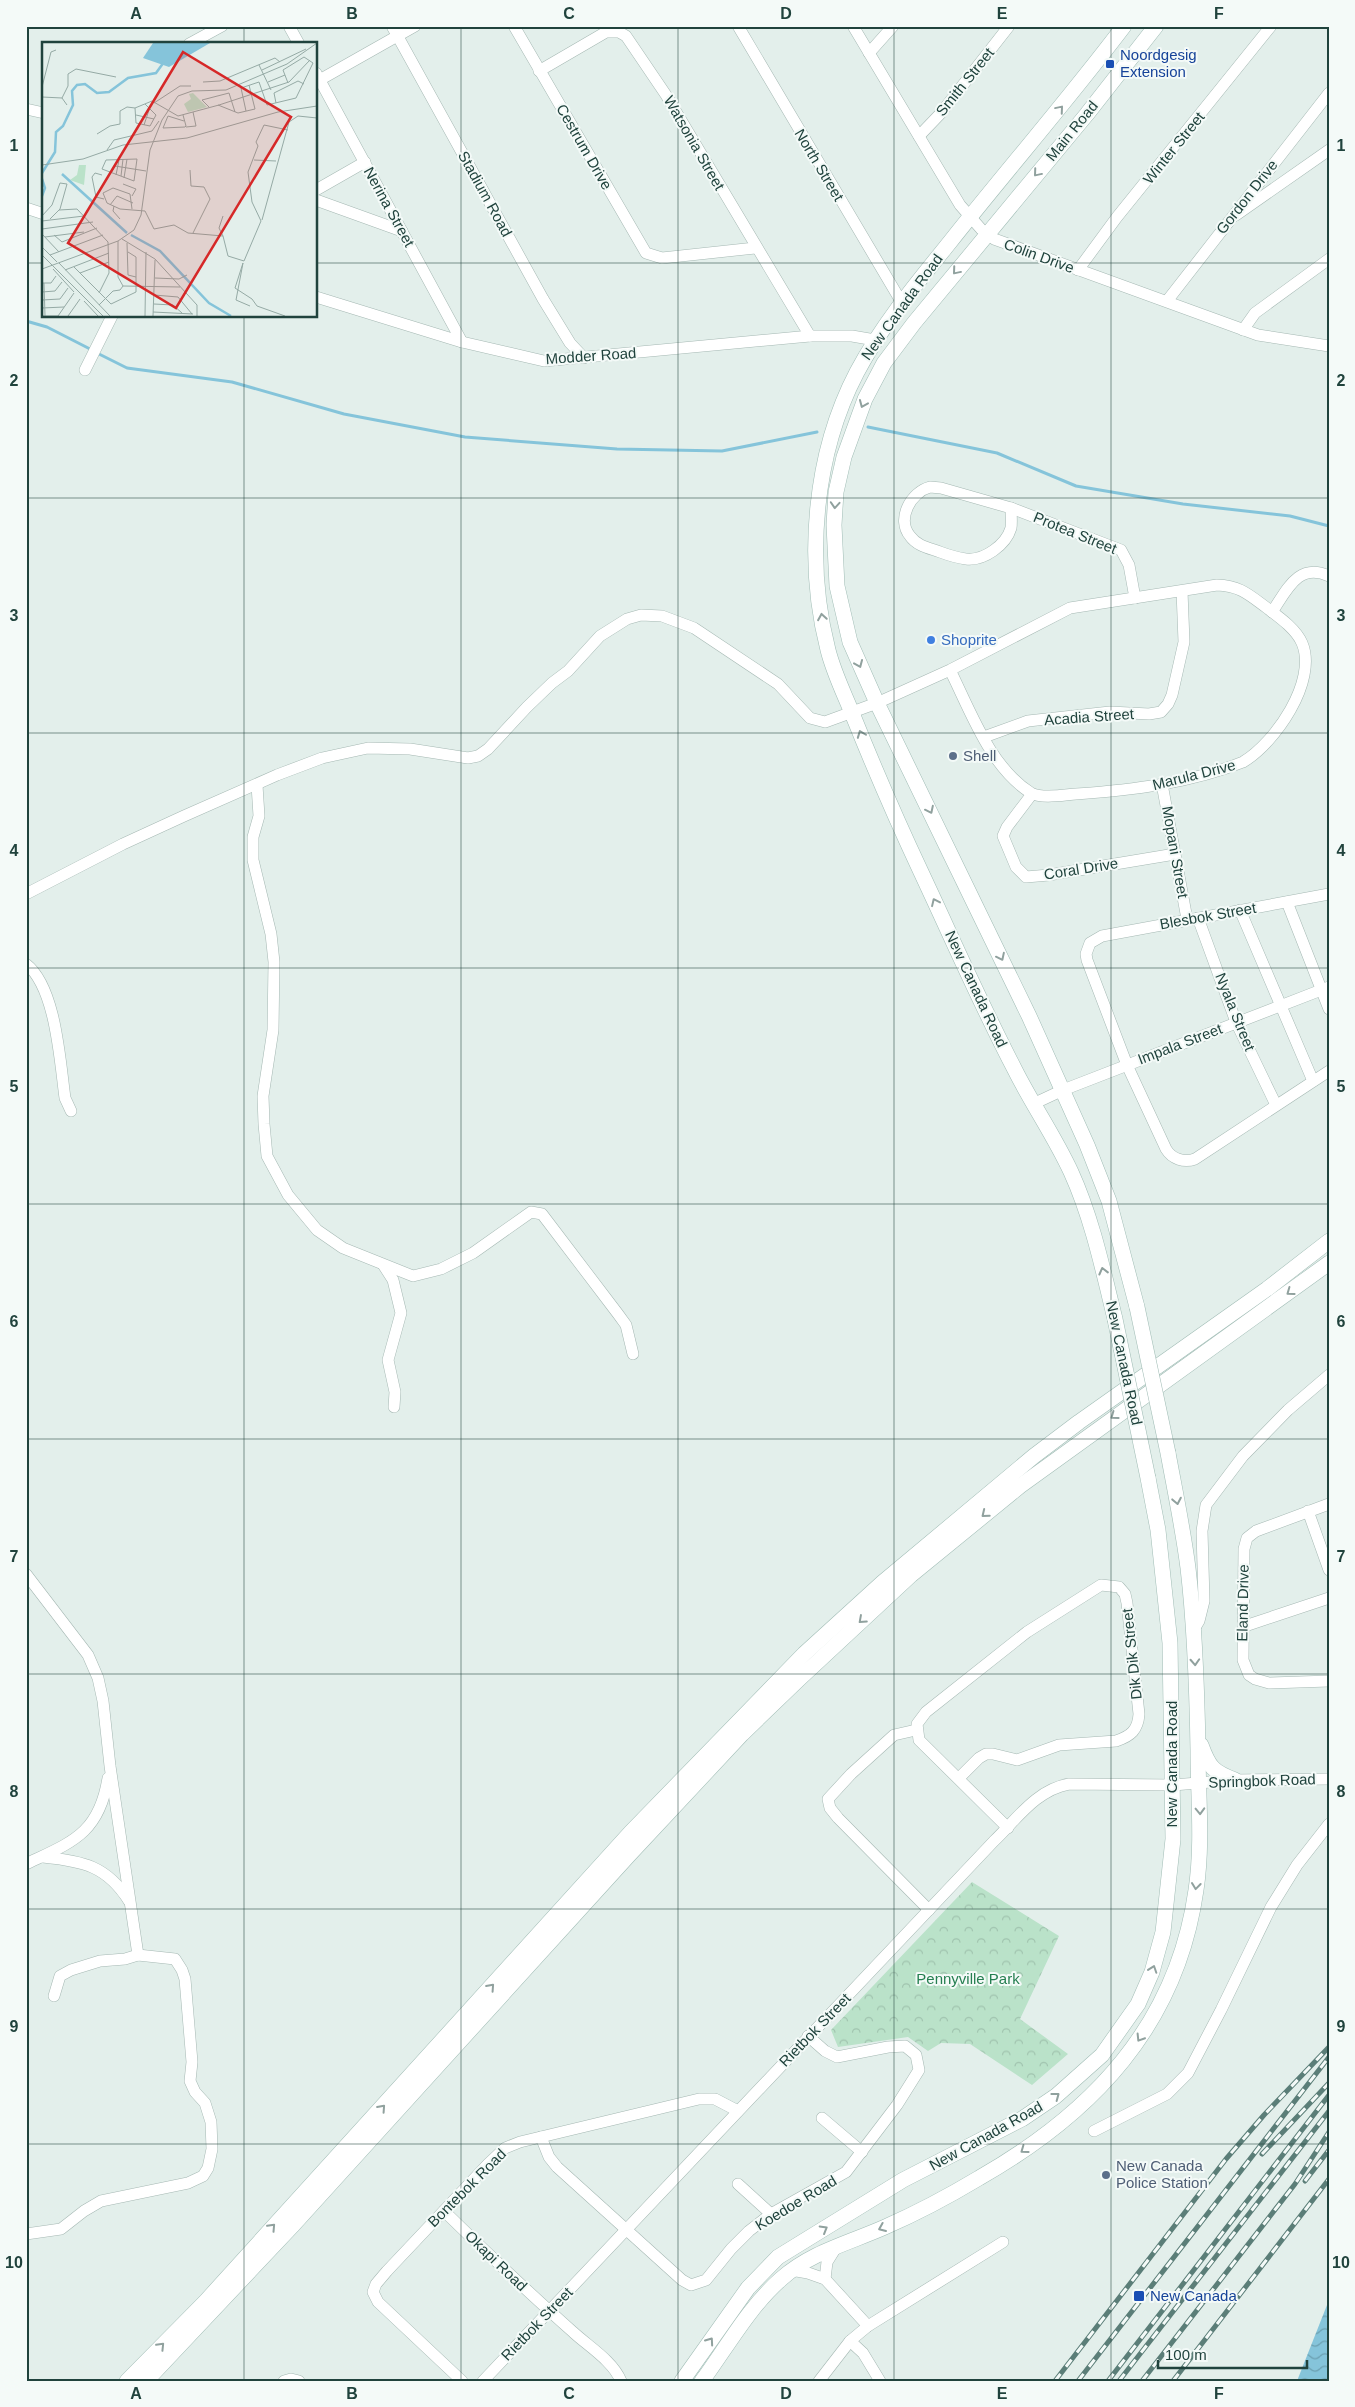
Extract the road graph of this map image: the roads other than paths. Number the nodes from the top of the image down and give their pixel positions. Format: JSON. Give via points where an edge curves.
{"nodes":[{"id":1,"x":222,"y":26,"type":"edge"},
{"id":2,"x":289,"y":26,"type":"edge"},
{"id":3,"x":415,"y":26,"type":"edge"},
{"id":4,"x":514,"y":26,"type":"edge"},
{"id":5,"x":738,"y":26,"type":"edge"},
{"id":6,"x":853,"y":26,"type":"edge"},
{"id":7,"x":893,"y":26,"type":"edge"},
{"id":8,"x":1009,"y":26,"type":"edge"},
{"id":9,"x":1124,"y":26,"type":"edge"},
{"id":10,"x":1156,"y":26,"type":"edge"},
{"id":11,"x":1271,"y":26,"type":"edge"},
{"id":12,"x":395,"y":31,"type":"edge"},
{"id":13,"x":193,"y":42,"type":"edge"},
{"id":14,"x":298,"y":42,"type":"edge"},
{"id":15,"x":869,"y":53,"type":"junction"},
{"id":16,"x":539,"y":70,"type":"junction"},
{"id":17,"x":318,"y":77,"type":"edge"},
{"id":18,"x":318,"y":80,"type":"edge"},
{"id":19,"x":1329,"y":93,"type":"edge"},
{"id":20,"x":26,"y":109,"type":"edge"},
{"id":21,"x":42,"y":113,"type":"edge"},
{"id":22,"x":919,"y":136,"type":"junction"},
{"id":23,"x":1329,"y":150,"type":"edge"},
{"id":24,"x":364,"y":162,"type":"junction"},
{"id":25,"x":318,"y":189,"type":"edge"},
{"id":26,"x":318,"y":201,"type":"edge"},
{"id":27,"x":26,"y":208,"type":"edge"},
{"id":28,"x":42,"y":213,"type":"edge"},
{"id":29,"x":970,"y":217,"type":"junction"},
{"id":30,"x":1227,"y":222,"type":"junction"},
{"id":31,"x":402,"y":231,"type":"junction"},
{"id":32,"x":987,"y":234,"type":"junction"},
{"id":33,"x":755,"y":248,"type":"junction"},
{"id":34,"x":1329,"y":259,"type":"edge"},
{"id":35,"x":1078,"y":270,"type":"junction"},
{"id":36,"x":318,"y":298,"type":"edge"},
{"id":37,"x":1167,"y":301,"type":"junction"},
{"id":38,"x":902,"y":303,"type":"junction"},
{"id":39,"x":111,"y":318,"type":"edge"},
{"id":40,"x":1243,"y":330,"type":"junction"},
{"id":41,"x":810,"y":336,"type":"junction"},
{"id":42,"x":874,"y":340,"type":"junction"},
{"id":43,"x":462,"y":342,"type":"junction"},
{"id":44,"x":1329,"y":346,"type":"edge"},
{"id":45,"x":584,"y":358,"type":"junction"},
{"id":46,"x":85,"y":370,"type":"dead end"},
{"id":47,"x":1011,"y":508,"type":"junction"},
{"id":48,"x":1329,"y":576,"type":"edge"},
{"id":49,"x":1182,"y":592,"type":"junction"},
{"id":50,"x":1135,"y":598,"type":"junction"},
{"id":51,"x":1272,"y":612,"type":"junction"},
{"id":52,"x":950,"y":670,"type":"junction"},
{"id":53,"x":877,"y":703,"type":"junction"},
{"id":54,"x":852,"y":713,"type":"junction"},
{"id":55,"x":984,"y":737,"type":"junction"},
{"id":56,"x":1162,"y":784,"type":"junction"},
{"id":57,"x":257,"y":785,"type":"junction"},
{"id":58,"x":1032,"y":794,"type":"junction"},
{"id":59,"x":1175,"y":854,"type":"junction"},
{"id":60,"x":26,"y":894,"type":"edge"},
{"id":61,"x":1329,"y":894,"type":"edge"},
{"id":62,"x":1287,"y":902,"type":"junction"},
{"id":63,"x":1240,"y":910,"type":"junction"},
{"id":64,"x":1192,"y":918,"type":"junction"},
{"id":65,"x":26,"y":964,"type":"edge"},
{"id":66,"x":1324,"y":988,"type":"edge"},
{"id":67,"x":1279,"y":1006,"type":"junction"},
{"id":68,"x":1329,"y":1010,"type":"edge"},
{"id":69,"x":1236,"y":1022,"type":"junction"},
{"id":70,"x":1128,"y":1065,"type":"junction"},
{"id":71,"x":1329,"y":1071,"type":"edge"},
{"id":72,"x":1313,"y":1081,"type":"junction"},
{"id":73,"x":1063,"y":1090,"type":"junction"},
{"id":74,"x":1033,"y":1104,"type":"junction"},
{"id":75,"x":1276,"y":1105,"type":"junction"},
{"id":76,"x":71,"y":1111,"type":"dead end"},
{"id":77,"x":1329,"y":1241,"type":"edge"},
{"id":78,"x":1329,"y":1262,"type":"edge"},
{"id":79,"x":384,"y":1266,"type":"junction"},
{"id":80,"x":633,"y":1354,"type":"dead end"},
{"id":81,"x":1329,"y":1375,"type":"edge"},
{"id":82,"x":394,"y":1407,"type":"dead end"},
{"id":83,"x":1329,"y":1504,"type":"edge"},
{"id":84,"x":1308,"y":1511,"type":"junction"},
{"id":85,"x":1329,"y":1570,"type":"edge"},
{"id":86,"x":26,"y":1574,"type":"edge"},
{"id":87,"x":1329,"y":1598,"type":"edge"},
{"id":88,"x":1245,"y":1626,"type":"junction"},
{"id":89,"x":1193,"y":1632,"type":"junction"},
{"id":90,"x":1329,"y":1681,"type":"edge"},
{"id":91,"x":916,"y":1730,"type":"junction"},
{"id":92,"x":1198,"y":1734,"type":"junction"},
{"id":93,"x":110,"y":1766,"type":"junction"},
{"id":94,"x":959,"y":1778,"type":"junction"},
{"id":95,"x":1329,"y":1779,"type":"edge"},
{"id":96,"x":1235,"y":1780,"type":"junction"},
{"id":97,"x":1197,"y":1783,"type":"junction"},
{"id":98,"x":1173,"y":1785,"type":"junction"},
{"id":99,"x":1329,"y":1824,"type":"edge"},
{"id":100,"x":1008,"y":1828,"type":"junction"},
{"id":101,"x":41,"y":1857,"type":"junction"},
{"id":102,"x":26,"y":1864,"type":"edge"},
{"id":103,"x":131,"y":1905,"type":"junction"},
{"id":104,"x":930,"y":1910,"type":"junction"},
{"id":105,"x":138,"y":1955,"type":"junction"},
{"id":106,"x":54,"y":1996,"type":"dead end"},
{"id":107,"x":808,"y":2036,"type":"junction"},
{"id":108,"x":738,"y":2111,"type":"junction"},
{"id":109,"x":822,"y":2118,"type":"dead end"},
{"id":110,"x":1094,"y":2131,"type":"dead end"},
{"id":111,"x":541,"y":2137,"type":"junction"},
{"id":112,"x":862,"y":2152,"type":"junction"},
{"id":113,"x":738,"y":2184,"type":"dead end"},
{"id":114,"x":444,"y":2211,"type":"junction"},
{"id":115,"x":771,"y":2214,"type":"junction"},
{"id":116,"x":625,"y":2230,"type":"junction"},
{"id":117,"x":26,"y":2234,"type":"edge"},
{"id":118,"x":1003,"y":2242,"type":"dead end"},
{"id":119,"x":838,"y":2246,"type":"junction"},
{"id":120,"x":792,"y":2270,"type":"junction"},
{"id":121,"x":825,"y":2279,"type":"junction"},
{"id":122,"x":549,"y":2310,"type":"junction"},
{"id":123,"x":868,"y":2326,"type":"junction"},
{"id":124,"x":850,"y":2341,"type":"junction"},
{"id":125,"x":127,"y":2381,"type":"edge"},
{"id":126,"x":146,"y":2381,"type":"edge"},
{"id":127,"x":284,"y":2381,"type":"edge"},
{"id":128,"x":299,"y":2381,"type":"edge"},
{"id":129,"x":462,"y":2381,"type":"edge"},
{"id":130,"x":483,"y":2381,"type":"edge"},
{"id":131,"x":621,"y":2381,"type":"edge"},
{"id":132,"x":682,"y":2381,"type":"edge"},
{"id":133,"x":702,"y":2381,"type":"edge"},
{"id":134,"x":819,"y":2381,"type":"edge"},
{"id":135,"x":880,"y":2381,"type":"edge"}],
"edges":[{"from":1,"to":13,"type":"street"},
{"from":2,"to":14,"type":"street"},
{"from":3,"to":12,"type":"street"},
{"from":4,"to":16,"type":"street","name":"Cestrum Drive"},
{"from":5,"to":38,"type":"street","name":"North Street"},
{"from":6,"to":15,"type":"street","name":"Colin Drive"},
{"from":7,"to":15,"type":"street"},
{"from":8,"to":22,"type":"street","name":"Smith Street"},
{"from":29,"to":9,"type":"main road","name":"Main Road","one_way":true},
{"from":10,"to":32,"type":"main road","name":"Main Road","one_way":true},
{"from":11,"to":35,"type":"street","name":"Winter Street"},
{"from":12,"to":17,"type":"street"},
{"from":12,"to":45,"type":"street","name":"Stadium Road","via":[[543,299],[570,343]]},
{"from":15,"to":22,"type":"street","name":"Colin Drive"},
{"from":16,"to":33,"type":"street","name":"Cestrum Drive","via":[[643,249],[662,258]]},
{"from":16,"to":33,"type":"street","name":"Watsonia Street","via":[[606,32],[619,32],[626,36],[666,95]]},
{"from":18,"to":24,"type":"street","name":"Nerina Street"},
{"from":19,"to":30,"type":"street","name":"Gordon Drive"},
{"from":20,"to":21,"type":"street"},
{"from":22,"to":29,"type":"street","name":"Colin Drive"},
{"from":23,"to":30,"type":"street"},
{"from":24,"to":25,"type":"street"},
{"from":24,"to":31,"type":"street","name":"Nerina Street"},
{"from":26,"to":31,"type":"street"},
{"from":27,"to":28,"type":"street"},
{"from":29,"to":32,"type":"street","name":"Colin Drive"},
{"from":29,"to":38,"type":"main road","name":"New Canada Road"},
{"from":30,"to":37,"type":"street","name":"Gordon Drive"},
{"from":31,"to":43,"type":"street","name":"Nerina Street"},
{"from":32,"to":35,"type":"street","name":"Colin Drive"},
{"from":32,"to":53,"type":"main road","name":"New Canada Road","one_way":true,"via":[[900,341],[872,384],[844,457],[835,507],[837,586],[850,642]]},
{"from":33,"to":41,"type":"street","name":"Watsonia Street"},
{"from":34,"to":40,"type":"street","via":[[1255,313]]},
{"from":35,"to":37,"type":"street","name":"Colin Drive"},
{"from":36,"to":43,"type":"street","name":"Modder Road"},
{"from":37,"to":40,"type":"street","name":"Colin Drive"},
{"from":38,"to":42,"type":"main road","name":"New Canada Road"},
{"from":39,"to":46,"type":"street"},
{"from":40,"to":44,"type":"street","name":"Colin Drive","via":[[1274,339]]},
{"from":41,"to":42,"type":"street","name":"Modder Road","via":[[852,336]]},
{"from":41,"to":45,"type":"street","name":"Modder Road"},
{"from":54,"to":42,"type":"main road","name":"New Canada Road","one_way":true,"via":[[829,654],[819,596],[817,511],[824,462],[836,423],[855,375]]},
{"from":43,"to":45,"type":"street","name":"Modder Road","via":[[544,361]]},
{"from":47,"to":47,"type":"street","name":"Protea Street","via":[[930,487],[922,489],[907,506],[906,530],[920,545],[976,559],[991,552],[1006,538],[1011,528]]},
{"from":47,"to":50,"type":"street","name":"Protea Street","via":[[1121,550],[1129,565]]},
{"from":48,"to":51,"type":"street","via":[[1315,571],[1300,575]]},
{"from":49,"to":50,"type":"street","name":"Marula Drive"},
{"from":49,"to":51,"type":"street","name":"Marula Drive","via":[[1217,585],[1235,586]]},
{"from":49,"to":55,"type":"street","name":"Acadia Street","via":[[1184,642],[1172,695],[1161,712],[1110,712],[1028,721]]},
{"from":50,"to":52,"type":"street","name":"Marula Drive","via":[[1070,608]]},
{"from":51,"to":56,"type":"street","name":"Marula Drive","via":[[1297,635],[1307,661],[1291,707],[1273,738],[1243,762]]},
{"from":52,"to":53,"type":"street","name":"Marula Drive"},
{"from":52,"to":55,"type":"street"},
{"from":53,"to":54,"type":"street","name":"Marula Drive"},
{"from":53,"to":73,"type":"main road","name":"New Canada Road","one_way":true},
{"from":54,"to":57,"type":"street","name":"Marula Drive","via":[[825,722],[810,718],[778,684],[694,628],[662,616],[641,615],[627,619],[600,636],[493,745],[478,756],[468,758],[410,749],[360,749],[304,763]]},
{"from":74,"to":54,"type":"main road","name":"New Canada Road","one_way":true,"via":[[889,805]]},
{"from":55,"to":58,"type":"street","via":[[1010,775]]},
{"from":56,"to":58,"type":"street","name":"Marula Drive","via":[[1058,796]]},
{"from":56,"to":59,"type":"street","name":"Mopani Street"},
{"from":57,"to":60,"type":"street","name":"Marula Drive","via":[[123,844]]},
{"from":57,"to":79,"type":"street","via":[[259,816],[253,838],[253,860],[274,962],[273,1030],[263,1096],[267,1156],[288,1195],[317,1230],[343,1248]]},
{"from":58,"to":59,"type":"street","name":"Coral Drive","via":[[1006,827],[1003,836],[1016,867],[1026,876],[1049,876]]},
{"from":59,"to":64,"type":"street","name":"Mopani Street"},
{"from":61,"to":62,"type":"street","name":"Blesbok Street"},
{"from":62,"to":63,"type":"street","name":"Blesbok Street"},
{"from":62,"to":66,"type":"street"},
{"from":63,"to":64,"type":"street","name":"Blesbok Street"},
{"from":63,"to":67,"type":"street"},
{"from":64,"to":69,"type":"street","name":"Nyala Street"},
{"from":64,"to":70,"type":"street","name":"Blesbok Street","via":[[1102,936],[1090,943],[1087,960]]},
{"from":65,"to":76,"type":"street","via":[[40,981],[50,1002],[65,1098]]},
{"from":66,"to":67,"type":"street","name":"Impala Street"},
{"from":66,"to":68,"type":"street"},
{"from":67,"to":69,"type":"street","name":"Impala Street"},
{"from":67,"to":72,"type":"street"},
{"from":69,"to":70,"type":"street","name":"Impala Street"},
{"from":69,"to":75,"type":"street","name":"Nyala Street"},
{"from":70,"to":73,"type":"street","name":"Impala Street"},
{"from":70,"to":75,"type":"street","via":[[1166,1149],[1180,1160],[1195,1159]]},
{"from":71,"to":72,"type":"street"},
{"from":72,"to":75,"type":"street"},
{"from":73,"to":74,"type":"street","name":"Impala Street"},
{"from":73,"to":89,"type":"main road","name":"New Canada Road","one_way":true,"bridge":true,"via":[[1109,1201],[1137,1308],[1184,1544]]},
{"from":98,"to":74,"type":"main road","name":"New Canada Road","one_way":true,"bridge":true,"via":[[1170,1643],[1158,1530],[1148,1478],[1096,1243],[1076,1184]]},
{"from":125,"to":77,"type":"main road","one_way":true,"via":[[206,2300],[678,1782],[804,1654],[882,1583],[1034,1456]]},
{"from":78,"to":126,"type":"main road","one_way":true,"via":[[1020,1486],[911,1575],[805,1673],[742,1734],[628,1856],[293,2225]]},
{"from":79,"to":80,"type":"street","via":[[413,1276],[440,1269],[473,1253],[531,1212],[542,1214],[626,1325]]},
{"from":79,"to":82,"type":"street","via":[[393,1280],[401,1313],[388,1360],[395,1392]]},
{"from":81,"to":89,"type":"street","via":[[1288,1410],[1243,1456],[1206,1505],[1202,1531],[1204,1601],[1200,1621]]},
{"from":83,"to":84,"type":"street","name":"Eland Drive"},
{"from":84,"to":85,"type":"street"},
{"from":84,"to":88,"type":"street","name":"Eland Drive","via":[[1256,1531],[1247,1538],[1244,1549]]},
{"from":86,"to":93,"type":"street","via":[[88,1655],[103,1701]]},
{"from":87,"to":88,"type":"street"},
{"from":88,"to":90,"type":"street","name":"Eland Drive","via":[[1243,1663],[1255,1679],[1279,1683]]},
{"from":89,"to":92,"type":"main road","name":"New Canada Road","one_way":true},
{"from":91,"to":94,"type":"street","via":[[919,1740]]},
{"from":91,"to":94,"type":"street","name":"Dik Dik Street","via":[[926,1712],[1026,1632],[1101,1585],[1123,1590],[1139,1714],[1133,1732],[1116,1741],[1053,1746],[1017,1760],[986,1754]]},
{"from":91,"to":104,"type":"street","via":[[894,1735],[828,1799],[838,1818]]},
{"from":92,"to":96,"type":"main road","via":[[1211,1767],[1218,1774]]},
{"from":92,"to":97,"type":"main road","name":"New Canada Road"},
{"from":93,"to":101,"type":"street","via":[[98,1813],[86,1830],[69,1844]]},
{"from":93,"to":103,"type":"street"},
{"from":94,"to":100,"type":"street"},
{"from":95,"to":96,"type":"street","name":"Springbok Road"},
{"from":96,"to":97,"type":"street","name":"Springbok Road"},
{"from":97,"to":98,"type":"street","name":"Rietbok Street"},
{"from":97,"to":119,"type":"main road","name":"New Canada Road","one_way":true,"via":[[1199,1860],[1186,1938],[1169,1986],[1119,2068],[1071,2116],[1004,2163],[904,2218]]},
{"from":98,"to":100,"type":"street","name":"Rietbok Street","via":[[1106,1783],[1060,1786],[1036,1799]]},
{"from":132,"to":98,"type":"main road","name":"New Canada Road","one_way":true,"via":[[748,2288],[778,2257],[903,2180],[1042,2106],[1083,2073],[1114,2040],[1138,2004],[1160,1947],[1173,1839]]},
{"from":99,"to":110,"type":"street","via":[[1297,1865],[1271,1908],[1188,2073],[1167,2094]]},
{"from":100,"to":104,"type":"street","name":"Rietbok Street"},
{"from":101,"to":102,"type":"street"},
{"from":101,"to":103,"type":"street","via":[[84,1863],[97,1869],[110,1878]]},
{"from":103,"to":105,"type":"street"},
{"from":104,"to":107,"type":"street","name":"Rietbok Street"},
{"from":105,"to":106,"type":"street","via":[[71,1970],[60,1976]]},
{"from":105,"to":117,"type":"street","via":[[175,1960],[186,1980],[192,2062],[190,2080],[205,2103],[211,2122],[212,2149],[208,2168],[203,2176],[188,2183],[101,2201],[61,2229]]},
{"from":107,"to":108,"type":"street","name":"Rietbok Street"},
{"from":107,"to":112,"type":"street","name":"Koedoe Road","via":[[837,2057],[902,2045],[911,2050],[918,2061],[916,2076]]},
{"from":108,"to":111,"type":"street","name":"Bontebok Road","via":[[710,2098]]},
{"from":108,"to":116,"type":"street","name":"Rietbok Street"},
{"from":109,"to":112,"type":"street"},
{"from":111,"to":114,"type":"street","name":"Bontebok Road","via":[[505,2148]]},
{"from":111,"to":116,"type":"street","name":"Koedoe Road","via":[[557,2167]]},
{"from":112,"to":115,"type":"street","name":"Koedoe Road","via":[[842,2176]]},
{"from":113,"to":115,"type":"street"},
{"from":114,"to":122,"type":"street","name":"Okapi Road"},
{"from":114,"to":129,"type":"street","name":"Bontebok Road","via":[[387,2271],[376,2284],[374,2292],[378,2302]]},
{"from":115,"to":116,"type":"street","name":"Koedoe Road","via":[[735,2245],[709,2277],[695,2285],[682,2280]]},
{"from":116,"to":122,"type":"street","name":"Rietbok Street"},
{"from":118,"to":123,"type":"street"},
{"from":119,"to":120,"type":"main road","name":"New Canada Road"},
{"from":119,"to":121,"type":"street","via":[[827,2262]]},
{"from":120,"to":121,"type":"street"},
{"from":120,"to":133,"type":"main road","name":"New Canada Road","via":[[763,2298]]},
{"from":121,"to":123,"type":"street"},
{"from":122,"to":130,"type":"street","name":"Rietbok Street"},
{"from":122,"to":131,"type":"street","name":"Okapi Road","via":[[606,2362]]},
{"from":123,"to":124,"type":"street"},
{"from":124,"to":134,"type":"street"},
{"from":124,"to":135,"type":"street","via":[[863,2353]]},
{"from":127,"to":128,"type":"street"}]}
